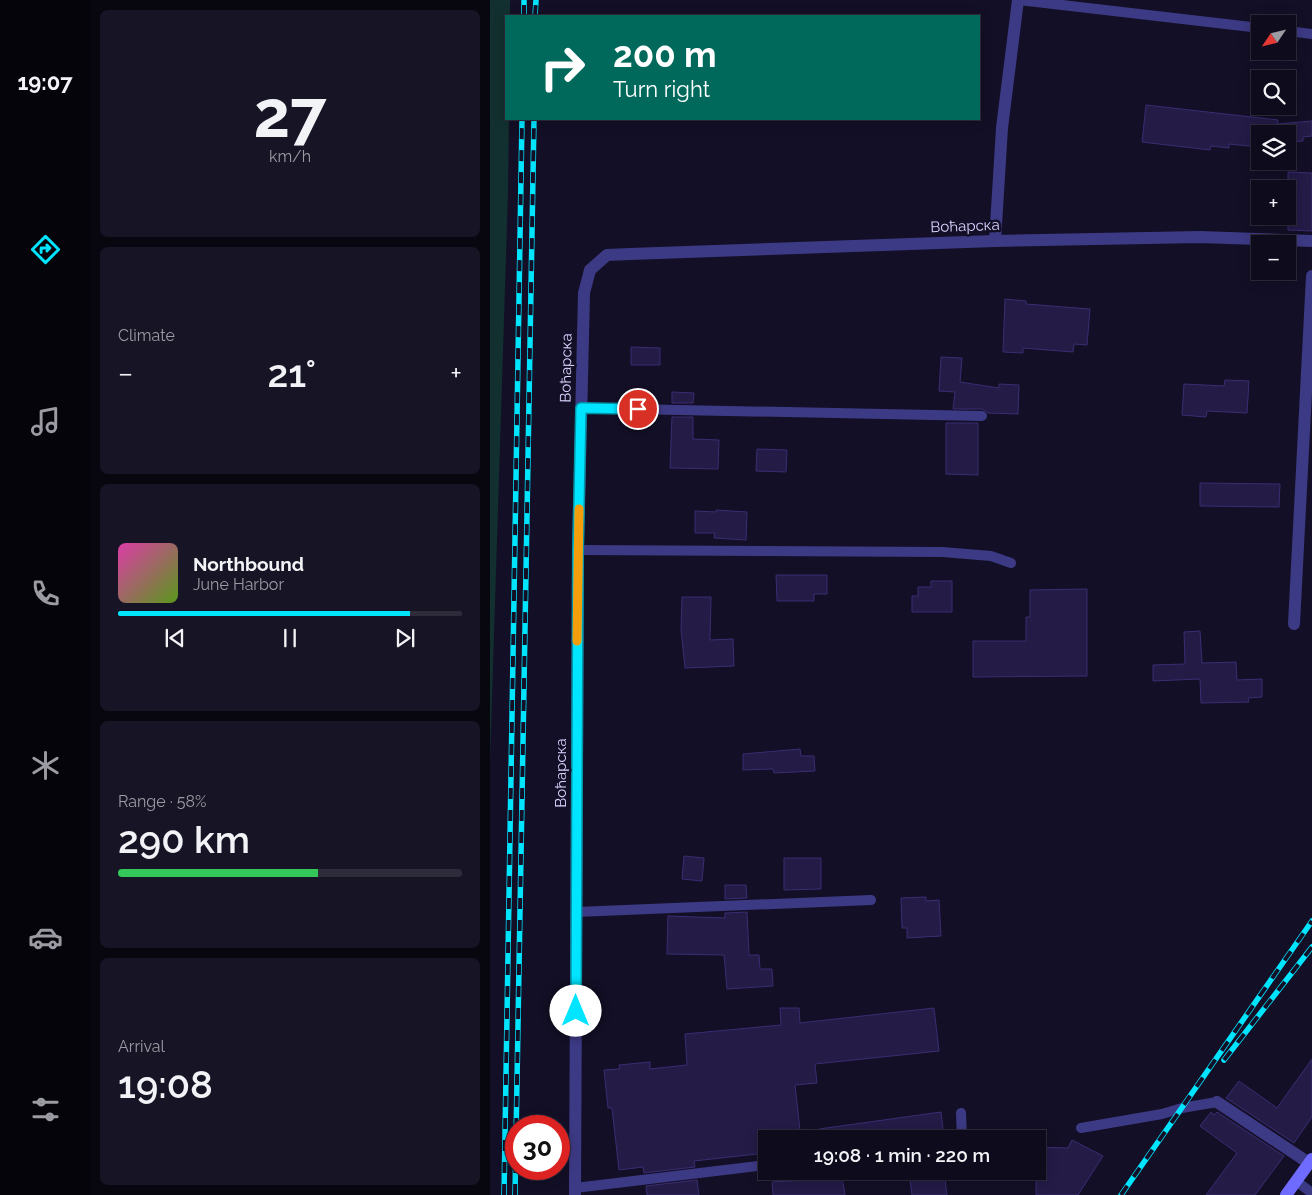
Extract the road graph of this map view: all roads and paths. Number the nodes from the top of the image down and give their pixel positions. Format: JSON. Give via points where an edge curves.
{"nodes":[{"id":1,"x":1018,"y":0,"type":"edge"},
{"id":2,"x":1251,"y":27,"type":"edge"},
{"id":3,"x":1296,"y":32,"type":"edge"},
{"id":4,"x":1312,"y":34,"type":"edge"},
{"id":5,"x":995,"y":241,"type":"junction"},
{"id":6,"x":1312,"y":241,"type":"edge"},
{"id":7,"x":1312,"y":276,"type":"edge"},
{"id":8,"x":581,"y":408,"type":"junction"},
{"id":9,"x":982,"y":416,"type":"dead end"},
{"id":10,"x":578,"y":550,"type":"junction"},
{"id":11,"x":1011,"y":563,"type":"dead end"},
{"id":12,"x":1294,"y":624,"type":"dead end"},
{"id":13,"x":871,"y":900,"type":"dead end"},
{"id":14,"x":576,"y":912,"type":"junction"},
{"id":15,"x":1217,"y":1102,"type":"joint"},
{"id":16,"x":961,"y":1113,"type":"dead end"},
{"id":17,"x":1081,"y":1128,"type":"dead end"},
{"id":18,"x":962,"y":1130,"type":"edge"},
{"id":19,"x":1311,"y":1161,"type":"edge"},
{"id":20,"x":758,"y":1166,"type":"edge"},
{"id":21,"x":1296,"y":1181,"type":"junction"},
{"id":22,"x":575,"y":1192,"type":"edge"},
{"id":23,"x":1312,"y":1193,"type":"edge"},
{"id":24,"x":1286,"y":1195,"type":"edge"}],
"edges":[{"from":1,"to":2,"type":"lane"},
{"from":1,"to":5,"type":"street","via":[[1002,128]]},
{"from":3,"to":4,"type":"lane"},
{"from":5,"to":6,"type":"street","name":"Воћарска","via":[[1200,237]]},
{"from":5,"to":8,"type":"street","name":"Воћарска","via":[[607,255],[590,270],[584,293]]},
{"from":7,"to":12,"type":"street"},
{"from":8,"to":9,"type":"lane"},
{"from":8,"to":10,"type":"street","name":"Воћарска"},
{"from":10,"to":11,"type":"lane","via":[[942,552],[991,556]]},
{"from":10,"to":14,"type":"street","name":"Воћарска"},
{"from":13,"to":14,"type":"lane"},
{"from":14,"to":22,"type":"street","name":"Воћарска"},
{"from":15,"to":17,"type":"lane"},
{"from":15,"to":19,"type":"street"},
{"from":16,"to":18,"type":"lane"},
{"from":19,"to":21,"type":"main road"},
{"from":20,"to":22,"type":"lane"},
{"from":21,"to":23,"type":"lane"},
{"from":21,"to":24,"type":"main road"}]}
